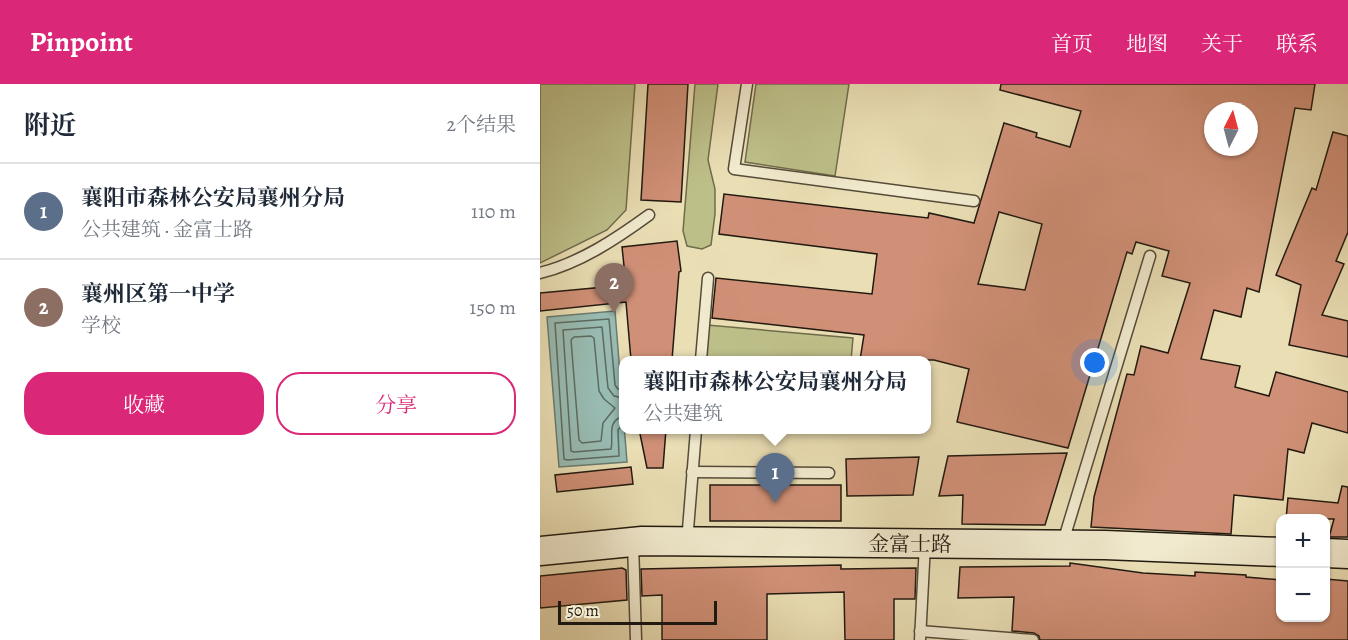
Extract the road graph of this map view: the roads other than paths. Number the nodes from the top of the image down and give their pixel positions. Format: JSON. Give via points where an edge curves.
{"nodes":[{"id":1,"x":747,"y":84,"type":"edge"},
{"id":2,"x":974,"y":201,"type":"dead end"},
{"id":3,"x":649,"y":215,"type":"dead end"},
{"id":4,"x":1150,"y":256,"type":"dead end"},
{"id":5,"x":540,"y":273,"type":"edge"},
{"id":6,"x":708,"y":278,"type":"dead end"},
{"id":7,"x":701,"y":356,"type":"edge"},
{"id":8,"x":696,"y":434,"type":"edge"},
{"id":9,"x":692,"y":472,"type":"junction"},
{"id":10,"x":829,"y":473,"type":"dead end"},
{"id":11,"x":633,"y":542,"type":"junction"},
{"id":12,"x":687,"y":542,"type":"junction"},
{"id":13,"x":925,"y":544,"type":"junction"},
{"id":14,"x":1062,"y":545,"type":"junction"},
{"id":15,"x":540,"y":550,"type":"edge"},
{"id":16,"x":1276,"y":552,"type":"edge"},
{"id":17,"x":1330,"y":553,"type":"edge"},
{"id":18,"x":1348,"y":554,"type":"edge"},
{"id":19,"x":920,"y":635,"type":"edge"},
{"id":20,"x":636,"y":640,"type":"edge"},
{"id":21,"x":1033,"y":640,"type":"edge"}],
"edges":[{"from":1,"to":2,"type":"lane","via":[[734,169]]},
{"from":3,"to":5,"type":"lane","via":[[617,238]]},
{"from":4,"to":14,"type":"lane"},
{"from":6,"to":7,"type":"lane"},
{"from":8,"to":9,"type":"lane"},
{"from":9,"to":10,"type":"lane"},
{"from":9,"to":12,"type":"lane"},
{"from":11,"to":12,"type":"street","name":"金富士路"},
{"from":11,"to":15,"type":"street","name":"金富士路"},
{"from":11,"to":20,"type":"lane"},
{"from":12,"to":13,"type":"street","name":"金富士路"},
{"from":13,"to":14,"type":"street","name":"金富士路"},
{"from":13,"to":19,"type":"lane"},
{"from":14,"to":16,"type":"street","name":"金富士路"},
{"from":17,"to":18,"type":"street"},
{"from":19,"to":21,"type":"lane"}]}
